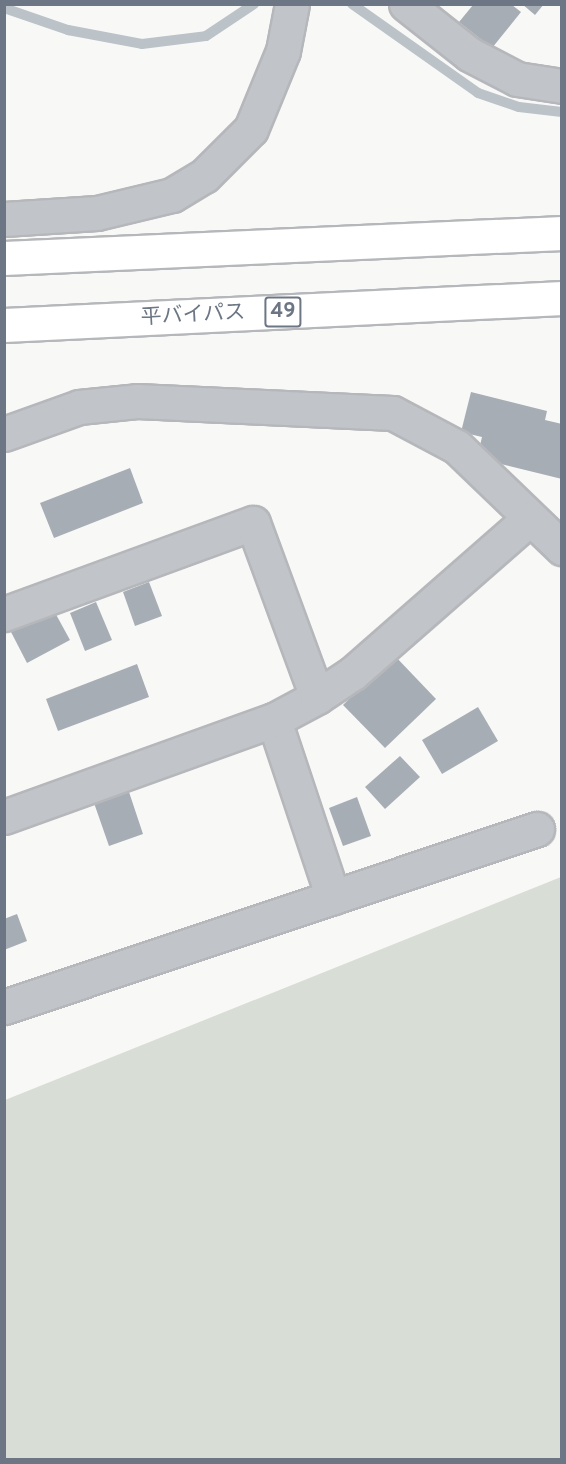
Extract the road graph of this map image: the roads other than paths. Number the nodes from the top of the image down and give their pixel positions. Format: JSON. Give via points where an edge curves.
{"nodes":[{"id":1,"x":292,"y":4,"type":"edge"},
{"id":2,"x":406,"y":4,"type":"edge"},
{"id":3,"x":561,"y":86,"type":"edge"},
{"id":4,"x":4,"y":219,"type":"edge"},
{"id":5,"x":561,"y":233,"type":"edge"},
{"id":6,"x":4,"y":258,"type":"edge"},
{"id":7,"x":561,"y":298,"type":"edge"},
{"id":8,"x":4,"y":326,"type":"edge"},
{"id":9,"x":4,"y":434,"type":"edge"},
{"id":10,"x":529,"y":519,"type":"junction"},
{"id":11,"x":561,"y":548,"type":"edge"},
{"id":12,"x":4,"y":614,"type":"edge"},
{"id":13,"x":317,"y":697,"type":"junction"},
{"id":14,"x":274,"y":720,"type":"junction"},
{"id":15,"x":4,"y":817,"type":"edge"},
{"id":16,"x":537,"y":829,"type":"dead end"},
{"id":17,"x":333,"y":897,"type":"junction"},
{"id":18,"x":4,"y":1007,"type":"edge"}],
"edges":[{"from":1,"to":4,"type":"street","via":[[283,51],[251,129],[204,176],[172,195],[97,213]]},
{"from":2,"to":3,"type":"street","via":[[485,63],[517,79]]},
{"from":5,"to":6,"type":"highway"},
{"from":7,"to":8,"type":"highway","name":"平バイパス","number":"49"},
{"from":9,"to":10,"type":"street","via":[[79,407],[137,401],[393,413],[457,447]]},
{"from":10,"to":11,"type":"street"},
{"from":10,"to":13,"type":"street","via":[[353,673]]},
{"from":12,"to":13,"type":"street","via":[[254,523]]},
{"from":13,"to":14,"type":"street"},
{"from":14,"to":15,"type":"street"},
{"from":14,"to":17,"type":"street"},
{"from":16,"to":17,"type":"street"},
{"from":17,"to":18,"type":"street"}]}
